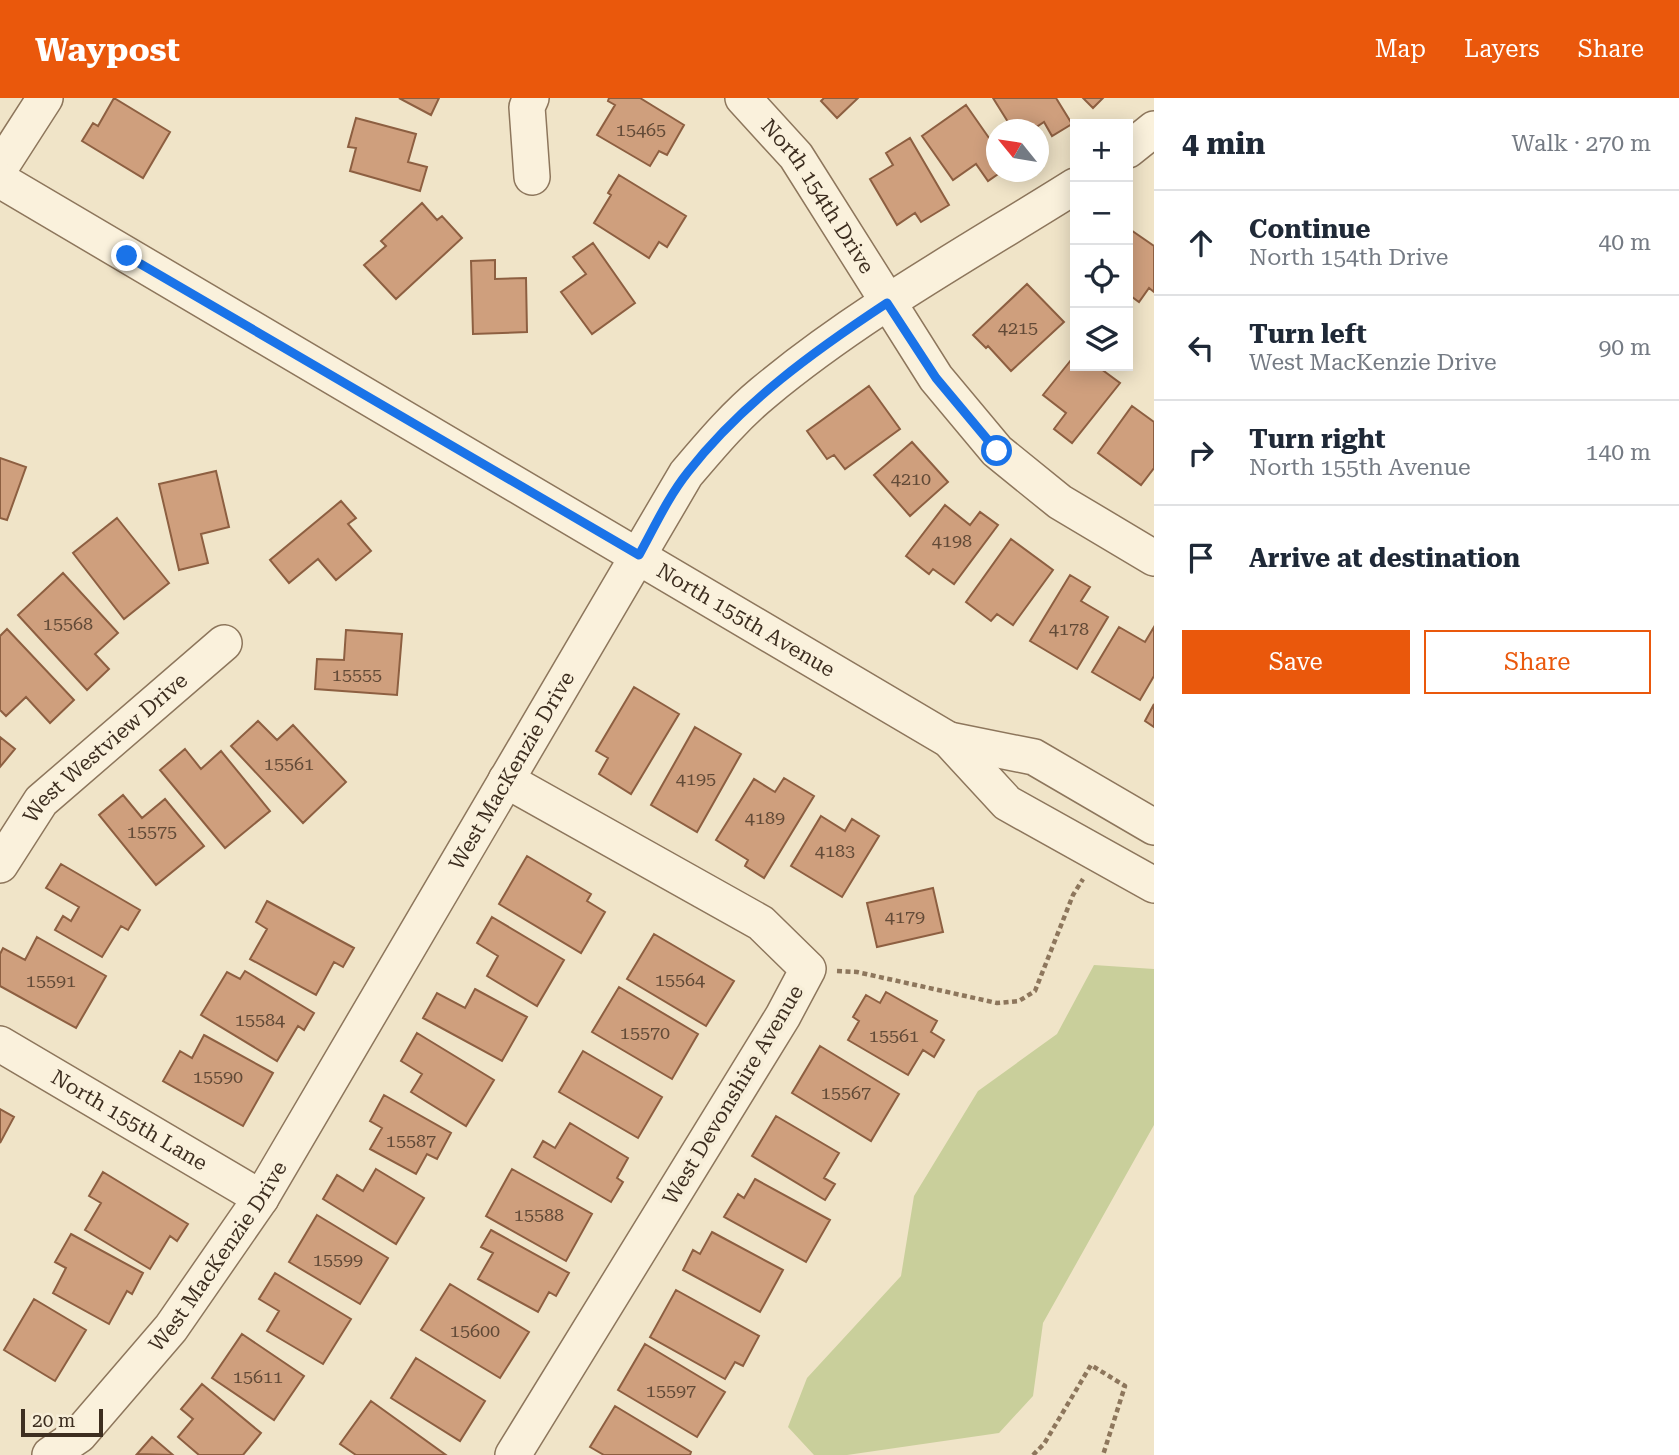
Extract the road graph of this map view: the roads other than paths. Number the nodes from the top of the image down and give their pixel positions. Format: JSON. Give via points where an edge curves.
{"nodes":[{"id":1,"x":45,"y":98,"type":"edge"},
{"id":2,"x":531,"y":98,"type":"edge"},
{"id":3,"x":743,"y":98,"type":"edge"},
{"id":4,"x":1154,"y":129,"type":"edge"},
{"id":5,"x":1133,"y":146,"type":"edge"},
{"id":6,"x":0,"y":168,"type":"edge"},
{"id":7,"x":532,"y":177,"type":"dead end"},
{"id":8,"x":0,"y":180,"type":"edge"},
{"id":9,"x":1070,"y":189,"type":"edge"},
{"id":10,"x":887,"y":303,"type":"junction"},
{"id":11,"x":639,"y":555,"type":"junction"},
{"id":12,"x":1154,"y":558,"type":"edge"},
{"id":13,"x":224,"y":643,"type":"dead end"},
{"id":14,"x":949,"y":740,"type":"junction"},
{"id":15,"x":506,"y":780,"type":"junction"},
{"id":16,"x":1154,"y":827,"type":"edge"},
{"id":17,"x":0,"y":865,"type":"edge"},
{"id":18,"x":1154,"y":885,"type":"edge"},
{"id":19,"x":0,"y":1044,"type":"edge"},
{"id":20,"x":261,"y":1198,"type":"junction"},
{"id":21,"x":50,"y":1455,"type":"edge"},
{"id":22,"x":513,"y":1455,"type":"edge"}],
"edges":[{"from":1,"to":6,"type":"street"},
{"from":2,"to":7,"type":"street","via":[[527,107]]},
{"from":3,"to":10,"type":"street","name":"North 154th Drive","via":[[796,156]]},
{"from":4,"to":5,"type":"street"},
{"from":8,"to":11,"type":"street","name":"North 155th Avenue"},
{"from":9,"to":10,"type":"street","name":"West MacKenzie Drive"},
{"from":10,"to":11,"type":"street","name":"West MacKenzie Drive","via":[[762,394],[722,432],[686,474]]},
{"from":10,"to":12,"type":"street","name":"North 154th Drive","via":[[936,378],[997,451],[1060,502]]},
{"from":11,"to":14,"type":"street","name":"North 155th Avenue"},
{"from":11,"to":15,"type":"street","name":"West MacKenzie Drive"},
{"from":13,"to":17,"type":"street","name":"West Westview Drive","via":[[41,801]]},
{"from":14,"to":16,"type":"street","name":"North 155th Avenue","via":[[1034,757]]},
{"from":14,"to":18,"type":"street","name":"North 155th Avenue","via":[[1007,803]]},
{"from":15,"to":20,"type":"street","name":"West MacKenzie Drive"},
{"from":15,"to":22,"type":"street","name":"West Devonshire Avenue","via":[[761,923],[808,969]]},
{"from":19,"to":20,"type":"street","name":"North 155th Lane"},
{"from":20,"to":21,"type":"street","name":"West MacKenzie Drive","via":[[171,1328],[79,1435]]}]}
